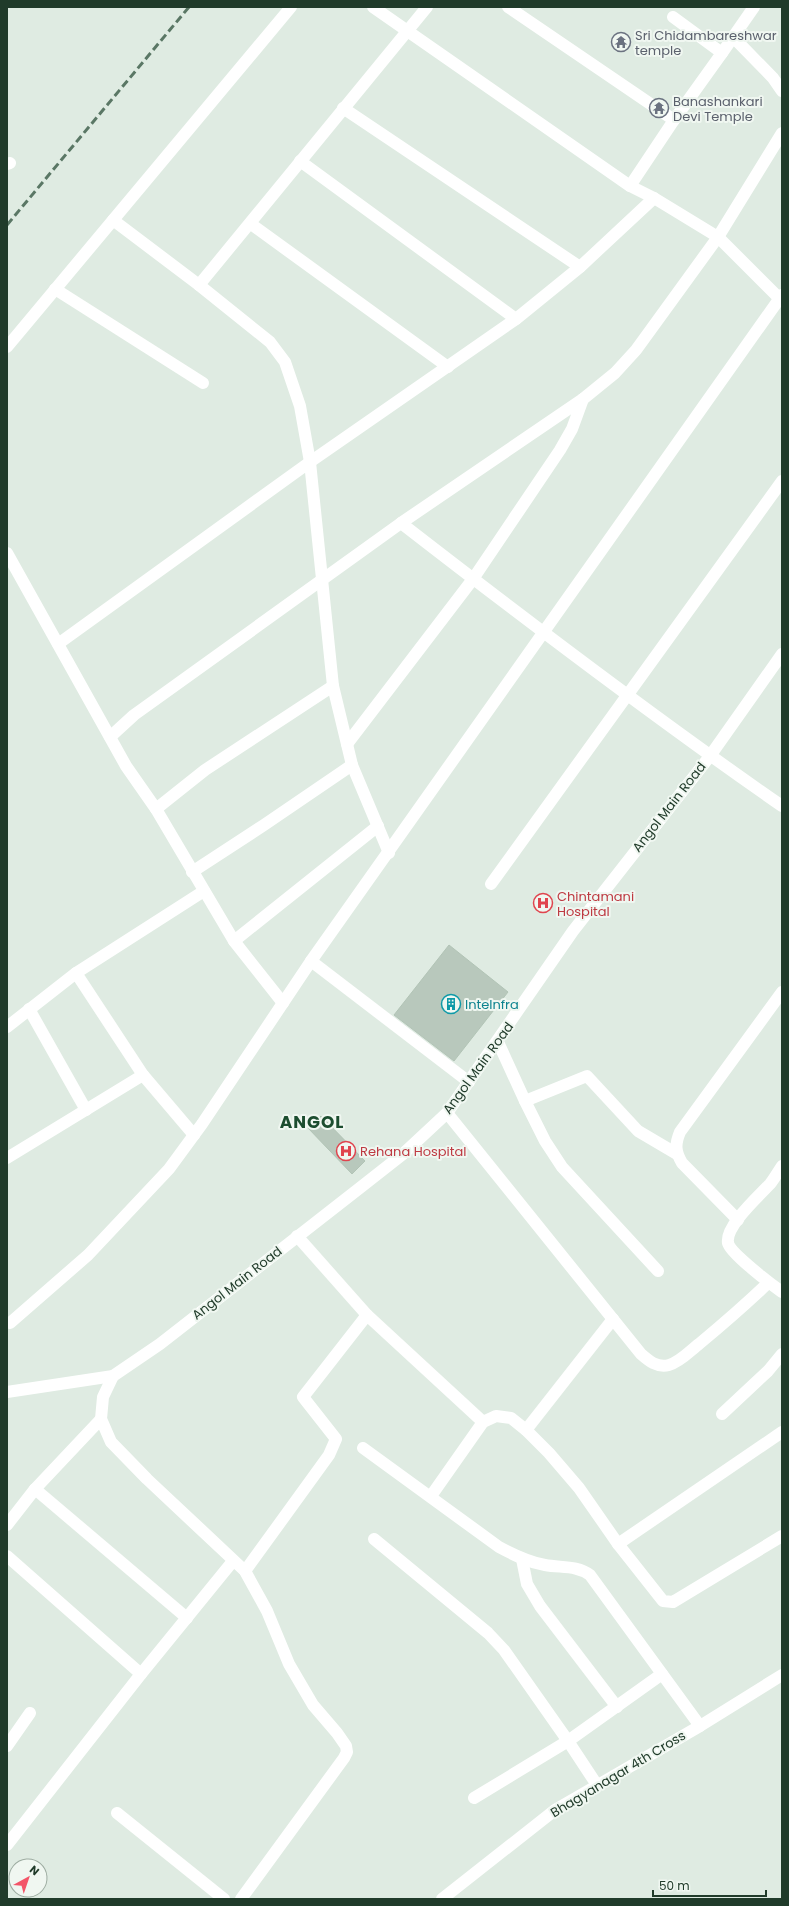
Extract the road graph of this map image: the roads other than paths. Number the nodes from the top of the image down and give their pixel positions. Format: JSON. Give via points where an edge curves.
{"nodes":[{"id":1,"x":291,"y":7,"type":"edge"},
{"id":2,"x":373,"y":7,"type":"edge"},
{"id":3,"x":427,"y":7,"type":"edge"},
{"id":4,"x":508,"y":7,"type":"edge"},
{"id":5,"x":754,"y":7,"type":"edge"},
{"id":6,"x":673,"y":17,"type":"dead end"},
{"id":7,"x":407,"y":30,"type":"junction"},
{"id":8,"x":734,"y":38,"type":"junction"},
{"id":9,"x":722,"y":52,"type":"junction"},
{"id":10,"x":782,"y":91,"type":"edge"},
{"id":11,"x":343,"y":108,"type":"junction"},
{"id":12,"x":674,"y":120,"type":"junction"},
{"id":13,"x":782,"y":133,"type":"edge"},
{"id":14,"x":300,"y":161,"type":"junction"},
{"id":15,"x":630,"y":186,"type":"junction"},
{"id":16,"x":654,"y":198,"type":"junction"},
{"id":17,"x":113,"y":220,"type":"junction"},
{"id":18,"x":251,"y":224,"type":"junction"},
{"id":19,"x":718,"y":237,"type":"junction"},
{"id":20,"x":580,"y":267,"type":"junction"},
{"id":21,"x":199,"y":285,"type":"junction"},
{"id":22,"x":55,"y":289,"type":"junction"},
{"id":23,"x":781,"y":296,"type":"edge"},
{"id":24,"x":516,"y":319,"type":"junction"},
{"id":25,"x":7,"y":347,"type":"edge"},
{"id":26,"x":448,"y":367,"type":"junction"},
{"id":27,"x":203,"y":383,"type":"dead end"},
{"id":28,"x":583,"y":399,"type":"junction"},
{"id":29,"x":310,"y":462,"type":"junction"},
{"id":30,"x":782,"y":481,"type":"edge"},
{"id":31,"x":401,"y":523,"type":"junction"},
{"id":32,"x":7,"y":553,"type":"edge"},
{"id":33,"x":473,"y":579,"type":"junction"},
{"id":34,"x":322,"y":581,"type":"junction"},
{"id":35,"x":543,"y":632,"type":"junction"},
{"id":36,"x":58,"y":644,"type":"junction"},
{"id":37,"x":782,"y":654,"type":"edge"},
{"id":38,"x":333,"y":686,"type":"junction"},
{"id":39,"x":628,"y":696,"type":"junction"},
{"id":40,"x":110,"y":737,"type":"junction"},
{"id":41,"x":347,"y":744,"type":"junction"},
{"id":42,"x":710,"y":756,"type":"junction"},
{"id":43,"x":352,"y":765,"type":"junction"},
{"id":44,"x":782,"y":806,"type":"edge"},
{"id":45,"x":156,"y":809,"type":"junction"},
{"id":46,"x":378,"y":826,"type":"junction"},
{"id":47,"x":389,"y":852,"type":"junction"},
{"id":48,"x":192,"y":872,"type":"junction"},
{"id":49,"x":492,"y":884,"type":"dead end"},
{"id":50,"x":204,"y":891,"type":"junction"},
{"id":51,"x":234,"y":941,"type":"junction"},
{"id":52,"x":312,"y":961,"type":"junction"},
{"id":53,"x":76,"y":973,"type":"junction"},
{"id":54,"x":782,"y":992,"type":"edge"},
{"id":55,"x":283,"y":1003,"type":"junction"},
{"id":56,"x":29,"y":1009,"type":"junction"},
{"id":57,"x":7,"y":1026,"type":"edge"},
{"id":58,"x":498,"y":1042,"type":"junction"},
{"id":59,"x":143,"y":1075,"type":"junction"},
{"id":60,"x":469,"y":1082,"type":"junction"},
{"id":61,"x":525,"y":1101,"type":"junction"},
{"id":62,"x":86,"y":1110,"type":"junction"},
{"id":63,"x":448,"y":1113,"type":"junction"},
{"id":64,"x":194,"y":1135,"type":"junction"},
{"id":65,"x":676,"y":1154,"type":"junction"},
{"id":66,"x":7,"y":1158,"type":"edge"},
{"id":67,"x":782,"y":1166,"type":"edge"},
{"id":68,"x":738,"y":1220,"type":"junction"},
{"id":69,"x":297,"y":1236,"type":"junction"},
{"id":70,"x":658,"y":1272,"type":"dead end"},
{"id":71,"x":768,"y":1283,"type":"junction"},
{"id":72,"x":782,"y":1292,"type":"edge"},
{"id":73,"x":367,"y":1315,"type":"junction"},
{"id":74,"x":613,"y":1319,"type":"junction"},
{"id":75,"x":10,"y":1323,"type":"dead end"},
{"id":76,"x":782,"y":1354,"type":"edge"},
{"id":77,"x":113,"y":1376,"type":"junction"},
{"id":78,"x":7,"y":1392,"type":"edge"},
{"id":79,"x":722,"y":1414,"type":"dead end"},
{"id":80,"x":101,"y":1419,"type":"junction"},
{"id":81,"x":483,"y":1422,"type":"junction"},
{"id":82,"x":526,"y":1430,"type":"junction"},
{"id":83,"x":782,"y":1432,"type":"edge"},
{"id":84,"x":363,"y":1448,"type":"dead end"},
{"id":85,"x":35,"y":1488,"type":"junction"},
{"id":86,"x":430,"y":1496,"type":"junction"},
{"id":87,"x":7,"y":1525,"type":"edge"},
{"id":88,"x":782,"y":1536,"type":"edge"},
{"id":89,"x":374,"y":1539,"type":"dead end"},
{"id":90,"x":618,"y":1544,"type":"junction"},
{"id":91,"x":7,"y":1556,"type":"edge"},
{"id":92,"x":522,"y":1559,"type":"junction"},
{"id":93,"x":233,"y":1561,"type":"junction"},
{"id":94,"x":245,"y":1571,"type":"junction"},
{"id":95,"x":187,"y":1618,"type":"junction"},
{"id":96,"x":141,"y":1674,"type":"junction"},
{"id":97,"x":662,"y":1674,"type":"junction"},
{"id":98,"x":782,"y":1675,"type":"edge"},
{"id":99,"x":618,"y":1707,"type":"junction"},
{"id":100,"x":30,"y":1714,"type":"dead end"},
{"id":101,"x":700,"y":1726,"type":"junction"},
{"id":102,"x":568,"y":1741,"type":"junction"},
{"id":103,"x":7,"y":1746,"type":"edge"},
{"id":104,"x":597,"y":1785,"type":"junction"},
{"id":105,"x":474,"y":1798,"type":"dead end"},
{"id":106,"x":117,"y":1813,"type":"dead end"},
{"id":107,"x":7,"y":1845,"type":"edge"},
{"id":108,"x":224,"y":1899,"type":"edge"},
{"id":109,"x":241,"y":1899,"type":"edge"},
{"id":110,"x":442,"y":1899,"type":"edge"}],
"edges":[{"from":1,"to":17,"type":"street"},
{"from":2,"to":7,"type":"street"},
{"from":3,"to":7,"type":"street"},
{"from":4,"to":12,"type":"street"},
{"from":5,"to":8,"type":"street"},
{"from":6,"to":9,"type":"street"},
{"from":7,"to":11,"type":"street"},
{"from":7,"to":15,"type":"street"},
{"from":8,"to":9,"type":"street"},
{"from":8,"to":10,"type":"street","via":[[773,78]]},
{"from":9,"to":12,"type":"street"},
{"from":11,"to":14,"type":"street"},
{"from":11,"to":20,"type":"street"},
{"from":12,"to":15,"type":"street"},
{"from":13,"to":19,"type":"street"},
{"from":14,"to":18,"type":"street"},
{"from":14,"to":24,"type":"street"},
{"from":15,"to":16,"type":"street"},
{"from":16,"to":19,"type":"street"},
{"from":16,"to":20,"type":"street"},
{"from":17,"to":21,"type":"street"},
{"from":17,"to":22,"type":"street"},
{"from":18,"to":21,"type":"street"},
{"from":18,"to":26,"type":"street"},
{"from":19,"to":23,"type":"street"},
{"from":19,"to":28,"type":"street","via":[[636,350],[615,373]]},
{"from":20,"to":24,"type":"street"},
{"from":21,"to":29,"type":"street","via":[[270,342],[285,362],[300,406]]},
{"from":22,"to":25,"type":"street"},
{"from":22,"to":27,"type":"street"},
{"from":23,"to":35,"type":"street"},
{"from":24,"to":26,"type":"street"},
{"from":26,"to":29,"type":"street"},
{"from":28,"to":31,"type":"street"},
{"from":28,"to":33,"type":"street","via":[[572,430],[560,450]]},
{"from":29,"to":34,"type":"street"},
{"from":29,"to":36,"type":"street"},
{"from":30,"to":39,"type":"street"},
{"from":31,"to":33,"type":"street"},
{"from":31,"to":34,"type":"street"},
{"from":32,"to":36,"type":"street"},
{"from":33,"to":35,"type":"street"},
{"from":33,"to":41,"type":"street"},
{"from":34,"to":38,"type":"street"},
{"from":34,"to":40,"type":"street","via":[[134,715]]},
{"from":35,"to":39,"type":"street"},
{"from":35,"to":47,"type":"street"},
{"from":36,"to":40,"type":"street"},
{"from":37,"to":42,"type":"street","name":"Angol Main Road"},
{"from":38,"to":41,"type":"street"},
{"from":38,"to":45,"type":"street","via":[[205,770]]},
{"from":39,"to":42,"type":"street"},
{"from":39,"to":49,"type":"street"},
{"from":40,"to":45,"type":"street","via":[[126,766]]},
{"from":41,"to":43,"type":"street"},
{"from":42,"to":44,"type":"street"},
{"from":42,"to":58,"type":"street","name":"Angol Main Road","via":[[573,931]]},
{"from":43,"to":46,"type":"street"},
{"from":43,"to":48,"type":"street"},
{"from":45,"to":48,"type":"street"},
{"from":46,"to":47,"type":"street"},
{"from":46,"to":51,"type":"street"},
{"from":47,"to":52,"type":"street"},
{"from":48,"to":50,"type":"street"},
{"from":50,"to":51,"type":"street"},
{"from":50,"to":53,"type":"street"},
{"from":51,"to":55,"type":"street"},
{"from":52,"to":55,"type":"street"},
{"from":52,"to":60,"type":"street"},
{"from":53,"to":56,"type":"street"},
{"from":53,"to":59,"type":"street"},
{"from":54,"to":65,"type":"street","via":[[680,1132],[676,1142]]},
{"from":55,"to":64,"type":"street"},
{"from":56,"to":57,"type":"street"},
{"from":56,"to":62,"type":"street"},
{"from":58,"to":60,"type":"street","name":"Angol Main Road"},
{"from":58,"to":61,"type":"street"},
{"from":59,"to":62,"type":"street"},
{"from":59,"to":64,"type":"street"},
{"from":60,"to":63,"type":"street","name":"Angol Main Road"},
{"from":61,"to":65,"type":"street","via":[[587,1076],[638,1131]]},
{"from":61,"to":70,"type":"street","via":[[562,1167]]},
{"from":62,"to":66,"type":"street"},
{"from":63,"to":69,"type":"street","name":"Angol Main Road","via":[[403,1154]]},
{"from":63,"to":74,"type":"street"},
{"from":64,"to":75,"type":"street","via":[[169,1168],[88,1255]]},
{"from":65,"to":68,"type":"street"},
{"from":67,"to":68,"type":"street"},
{"from":68,"to":71,"type":"street","via":[[729,1234],[728,1243]]},
{"from":69,"to":73,"type":"street"},
{"from":69,"to":77,"type":"street","name":"Angol Main Road","via":[[160,1344]]},
{"from":71,"to":72,"type":"street"},
{"from":71,"to":74,"type":"street","via":[[739,1312],[669,1365],[660,1366],[651,1362]]},
{"from":73,"to":81,"type":"street"},
{"from":73,"to":94,"type":"street","via":[[303,1397],[336,1439],[329,1455]]},
{"from":74,"to":82,"type":"street"},
{"from":76,"to":79,"type":"street","via":[[768,1371]]},
{"from":77,"to":78,"type":"street","name":"Angol Main Road"},
{"from":77,"to":80,"type":"street","via":[[103,1397]]},
{"from":80,"to":85,"type":"street"},
{"from":80,"to":93,"type":"street","via":[[110,1442]]},
{"from":81,"to":82,"type":"street","via":[[496,1416],[511,1418]]},
{"from":81,"to":86,"type":"street"},
{"from":82,"to":90,"type":"street","via":[[579,1488]]},
{"from":83,"to":90,"type":"street"},
{"from":84,"to":86,"type":"street"},
{"from":85,"to":87,"type":"street"},
{"from":85,"to":95,"type":"street"},
{"from":86,"to":92,"type":"street","via":[[499,1547]]},
{"from":88,"to":90,"type":"street","via":[[673,1602],[658,1597]]},
{"from":89,"to":102,"type":"street","via":[[488,1633],[504,1650]]},
{"from":91,"to":96,"type":"street"},
{"from":92,"to":97,"type":"street","via":[[545,1565],[577,1568],[590,1575]]},
{"from":92,"to":99,"type":"street","via":[[527,1584],[540,1606]]},
{"from":93,"to":94,"type":"street"},
{"from":93,"to":95,"type":"street"},
{"from":94,"to":109,"type":"street","via":[[267,1611],[289,1664],[313,1705],[346,1746],[347,1752]]},
{"from":95,"to":96,"type":"street"},
{"from":96,"to":107,"type":"street"},
{"from":97,"to":99,"type":"street"},
{"from":97,"to":101,"type":"street"},
{"from":98,"to":101,"type":"street","name":"Bhagyanagar 4th Cross"},
{"from":99,"to":102,"type":"street"},
{"from":100,"to":103,"type":"street"},
{"from":101,"to":104,"type":"street","name":"Bhagyanagar 4th Cross"},
{"from":102,"to":104,"type":"street"},
{"from":102,"to":105,"type":"street"},
{"from":104,"to":110,"type":"street","name":"Bhagyanagar 4th Cross","via":[[555,1810]]},
{"from":106,"to":108,"type":"street"}]}
